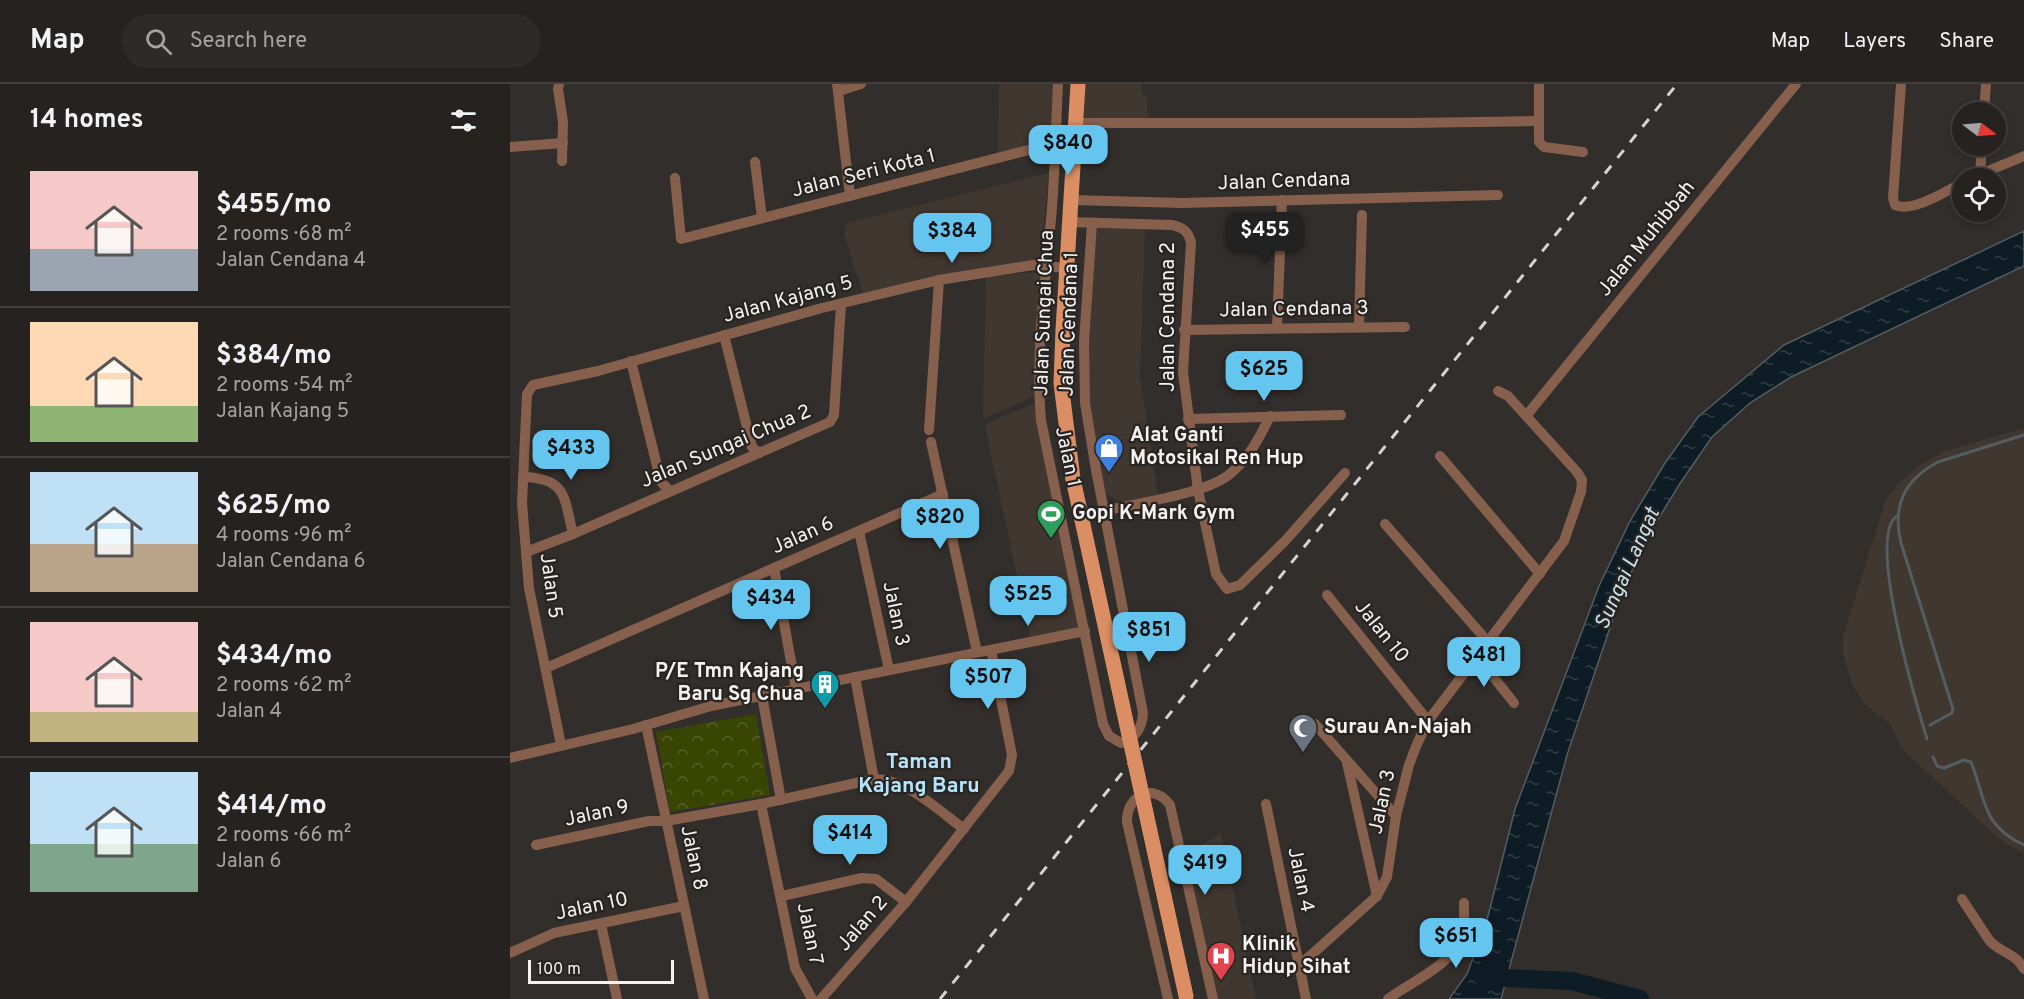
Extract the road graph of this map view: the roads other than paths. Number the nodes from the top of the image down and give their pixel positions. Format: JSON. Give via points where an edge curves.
{"nodes":[{"id":1,"x":559,"y":84,"type":"edge"},
{"id":2,"x":861,"y":84,"type":"edge"},
{"id":3,"x":1058,"y":84,"type":"edge"},
{"id":4,"x":1077,"y":84,"type":"edge"},
{"id":5,"x":1539,"y":84,"type":"edge"},
{"id":6,"x":1796,"y":84,"type":"edge"},
{"id":7,"x":1901,"y":84,"type":"edge"},
{"id":8,"x":1986,"y":84,"type":"edge"},
{"id":9,"x":838,"y":88,"type":"edge"},
{"id":10,"x":1985,"y":102,"type":"edge"},
{"id":11,"x":1537,"y":121,"type":"junction"},
{"id":12,"x":1076,"y":123,"type":"junction"},
{"id":13,"x":563,"y":143,"type":"junction"},
{"id":14,"x":1056,"y":144,"type":"junction"},
{"id":15,"x":510,"y":147,"type":"edge"},
{"id":16,"x":1583,"y":152,"type":"dead end"},
{"id":17,"x":2024,"y":156,"type":"edge"},
{"id":18,"x":562,"y":161,"type":"dead end"},
{"id":19,"x":755,"y":162,"type":"dead end"},
{"id":20,"x":1995,"y":168,"type":"edge"},
{"id":21,"x":675,"y":178,"type":"dead end"},
{"id":22,"x":1952,"y":188,"type":"edge"},
{"id":23,"x":1498,"y":195,"type":"dead end"},
{"id":24,"x":850,"y":196,"type":"junction"},
{"id":25,"x":1282,"y":200,"type":"junction"},
{"id":26,"x":1071,"y":201,"type":"junction"},
{"id":27,"x":1362,"y":215,"type":"dead end"},
{"id":28,"x":762,"y":218,"type":"junction"},
{"id":29,"x":1070,"y":222,"type":"junction"},
{"id":30,"x":1092,"y":223,"type":"junction"},
{"id":31,"x":1045,"y":266,"type":"junction"},
{"id":32,"x":1066,"y":268,"type":"junction"},
{"id":33,"x":939,"y":280,"type":"junction"},
{"id":34,"x":841,"y":304,"type":"junction"},
{"id":35,"x":1359,"y":327,"type":"junction"},
{"id":36,"x":1405,"y":327,"type":"dead end"},
{"id":37,"x":1277,"y":328,"type":"junction"},
{"id":38,"x":1042,"y":330,"type":"junction"},
{"id":39,"x":1062,"y":330,"type":"junction"},
{"id":40,"x":1184,"y":330,"type":"junction"},
{"id":41,"x":724,"y":335,"type":"junction"},
{"id":42,"x":631,"y":361,"type":"junction"},
{"id":43,"x":1497,"y":391,"type":"dead end"},
{"id":44,"x":527,"y":394,"type":"joint"},
{"id":45,"x":1341,"y":415,"type":"dead end"},
{"id":46,"x":1526,"y":416,"type":"junction"},
{"id":47,"x":1270,"y":417,"type":"junction"},
{"id":48,"x":1188,"y":419,"type":"junction"},
{"id":49,"x":759,"y":453,"type":"junction"},
{"id":50,"x":1440,"y":456,"type":"dead end"},
{"id":51,"x":1345,"y":473,"type":"dead end"},
{"id":52,"x":523,"y":477,"type":"junction"},
{"id":53,"x":1198,"y":490,"type":"junction"},
{"id":54,"x":670,"y":491,"type":"junction"},
{"id":55,"x":943,"y":494,"type":"junction"},
{"id":56,"x":1104,"y":511,"type":"junction"},
{"id":57,"x":1385,"y":524,"type":"dead end"},
{"id":58,"x":859,"y":531,"type":"junction"},
{"id":59,"x":573,"y":534,"type":"junction"},
{"id":60,"x":526,"y":552,"type":"junction"},
{"id":61,"x":774,"y":568,"type":"junction"},
{"id":62,"x":1540,"y":574,"type":"junction"},
{"id":63,"x":1327,"y":595,"type":"dead end"},
{"id":64,"x":1085,"y":630,"type":"junction"},
{"id":65,"x":1488,"y":642,"type":"junction"},
{"id":66,"x":991,"y":650,"type":"junction"},
{"id":67,"x":977,"y":652,"type":"junction"},
{"id":68,"x":1476,"y":655,"type":"junction"},
{"id":69,"x":546,"y":668,"type":"junction"},
{"id":70,"x":889,"y":670,"type":"junction"},
{"id":71,"x":855,"y":677,"type":"junction"},
{"id":72,"x":796,"y":688,"type":"junction"},
{"id":73,"x":762,"y":696,"type":"junction"},
{"id":74,"x":1514,"y":703,"type":"dead end"},
{"id":75,"x":1428,"y":721,"type":"junction"},
{"id":76,"x":1103,"y":724,"type":"joint"},
{"id":77,"x":1315,"y":724,"type":"dead end"},
{"id":78,"x":646,"y":725,"type":"junction"},
{"id":79,"x":561,"y":745,"type":"junction"},
{"id":80,"x":510,"y":758,"type":"edge"},
{"id":81,"x":1347,"y":763,"type":"junction"},
{"id":82,"x":874,"y":779,"type":"junction"},
{"id":83,"x":781,"y":800,"type":"junction"},
{"id":84,"x":761,"y":804,"type":"junction"},
{"id":85,"x":1266,"y":804,"type":"dead end"},
{"id":86,"x":1396,"y":816,"type":"junction"},
{"id":87,"x":666,"y":821,"type":"junction"},
{"id":88,"x":964,"y":829,"type":"junction"},
{"id":89,"x":536,"y":845,"type":"dead end"},
{"id":90,"x":782,"y":896,"type":"junction"},
{"id":91,"x":1377,"y":897,"type":"junction"},
{"id":92,"x":1962,"y":899,"type":"dead end"},
{"id":93,"x":906,"y":903,"type":"junction"},
{"id":94,"x":1464,"y":903,"type":"dead end"},
{"id":95,"x":684,"y":906,"type":"junction"},
{"id":96,"x":601,"y":924,"type":"junction"},
{"id":97,"x":510,"y":953,"type":"edge"},
{"id":98,"x":1300,"y":965,"type":"junction"},
{"id":99,"x":2024,"y":969,"type":"edge"},
{"id":100,"x":1166,"y":998,"type":"edge"},
{"id":101,"x":1186,"y":998,"type":"edge"},
{"id":102,"x":617,"y":999,"type":"edge"},
{"id":103,"x":704,"y":999,"type":"edge"},
{"id":104,"x":812,"y":999,"type":"edge"},
{"id":105,"x":821,"y":999,"type":"edge"},
{"id":106,"x":1213,"y":999,"type":"edge"},
{"id":107,"x":1306,"y":999,"type":"edge"},
{"id":108,"x":1388,"y":999,"type":"edge"}],
"edges":[{"from":1,"to":13,"type":"street"},
{"from":2,"to":9,"type":"street"},
{"from":3,"to":14,"type":"street","name":"Jalan 1"},
{"from":4,"to":12,"type":"main road","name":"Jalan Sungai Chua"},
{"from":5,"to":11,"type":"street"},
{"from":6,"to":46,"type":"street","name":"Jalan Muhibbah"},
{"from":7,"to":22,"type":"street","via":[[1895,205],[1915,205]]},
{"from":8,"to":10,"type":"street"},
{"from":9,"to":24,"type":"street"},
{"from":11,"to":12,"type":"street"},
{"from":11,"to":16,"type":"street","via":[[1540,145]]},
{"from":12,"to":26,"type":"main road","name":"Jalan Sungai Chua"},
{"from":13,"to":15,"type":"street"},
{"from":13,"to":18,"type":"street"},
{"from":14,"to":24,"type":"street","name":"Jalan Seri Kota 1"},
{"from":14,"to":31,"type":"street","name":"Jalan 1"},
{"from":17,"to":20,"type":"street"},
{"from":19,"to":28,"type":"street"},
{"from":21,"to":28,"type":"street","name":"Jalan Seri Kota 1","via":[[681,239]]},
{"from":23,"to":25,"type":"street","name":"Jalan Cendana"},
{"from":24,"to":28,"type":"street","name":"Jalan Seri Kota 1"},
{"from":25,"to":26,"type":"street","name":"Jalan Cendana"},
{"from":25,"to":37,"type":"street"},
{"from":26,"to":29,"type":"main road","name":"Jalan Sungai Chua"},
{"from":27,"to":35,"type":"street"},
{"from":29,"to":30,"type":"street"},
{"from":29,"to":32,"type":"main road","name":"Jalan Sungai Chua"},
{"from":30,"to":40,"type":"street","name":"Jalan Cendana 2","via":[[1172,225],[1187,232],[1191,243]]},
{"from":30,"to":56,"type":"street","name":"Jalan Cendana 1","via":[[1083,377]]},
{"from":31,"to":32,"type":"street","name":"Jalan Kajang 5"},
{"from":31,"to":33,"type":"street","name":"Jalan Kajang 5"},
{"from":31,"to":38,"type":"street","name":"Jalan 1"},
{"from":32,"to":39,"type":"main road","name":"Jalan Sungai Chua"},
{"from":33,"to":34,"type":"street","name":"Jalan Kajang 5"},
{"from":33,"to":55,"type":"street","via":[[930,436]]},
{"from":34,"to":41,"type":"street","name":"Jalan Kajang 5"},
{"from":34,"to":49,"type":"street","name":"Jalan Sungai Chua 2","via":[[834,415],[830,422]]},
{"from":35,"to":36,"type":"street","name":"Jalan Cendana 3"},
{"from":35,"to":37,"type":"street","name":"Jalan Cendana 3"},
{"from":37,"to":40,"type":"street","name":"Jalan Cendana 3"},
{"from":38,"to":39,"type":"street"},
{"from":38,"to":64,"type":"street","name":"Jalan 1","via":[[1041,420]]},
{"from":39,"to":101,"type":"main road","name":"Jalan Sungai Chua","bridge":true,"via":[[1062,398],[1073,479]]},
{"from":40,"to":48,"type":"street","name":"Jalan Cendana 2"},
{"from":41,"to":42,"type":"street","name":"Jalan Kajang 5"},
{"from":41,"to":49,"type":"street","via":[[752,447]]},
{"from":42,"to":44,"type":"street","name":"Jalan Kajang 5","via":[[533,385]]},
{"from":42,"to":54,"type":"street","via":[[659,474]]},
{"from":43,"to":46,"type":"street","via":[[1508,396]]},
{"from":44,"to":52,"type":"street","name":"Jalan 5"},
{"from":45,"to":47,"type":"street"},
{"from":46,"to":62,"type":"street","name":"Jalan 3","via":[[1582,480],[1564,541]]},
{"from":47,"to":48,"type":"street"},
{"from":47,"to":53,"type":"street","via":[[1243,462],[1222,479]]},
{"from":48,"to":53,"type":"street","name":"Jalan Cendana 2"},
{"from":49,"to":54,"type":"street","name":"Jalan Sungai Chua 2"},
{"from":50,"to":62,"type":"street"},
{"from":51,"to":53,"type":"street","name":"Jalan Cendana 2","via":[[1285,541],[1240,585],[1227,589],[1216,574]]},
{"from":52,"to":59,"type":"street","via":[[555,484],[566,504]]},
{"from":52,"to":60,"type":"street","name":"Jalan 5"},
{"from":53,"to":56,"type":"street"},
{"from":54,"to":59,"type":"street","name":"Jalan Sungai Chua 2"},
{"from":55,"to":58,"type":"street","name":"Jalan 6"},
{"from":55,"to":67,"type":"street"},
{"from":56,"to":76,"type":"street","name":"Jalan Cendana 1","via":[[1143,713],[1140,730],[1121,743],[1109,736]]},
{"from":57,"to":65,"type":"street"},
{"from":58,"to":61,"type":"street","name":"Jalan 6"},
{"from":58,"to":70,"type":"street","name":"Jalan 3"},
{"from":59,"to":60,"type":"street","name":"Jalan Sungai Chua 2"},
{"from":60,"to":69,"type":"street","name":"Jalan 5","via":[[529,588]]},
{"from":61,"to":69,"type":"street","name":"Jalan 6"},
{"from":61,"to":72,"type":"street"},
{"from":62,"to":65,"type":"street","name":"Jalan 3"},
{"from":63,"to":75,"type":"street","name":"Jalan 10"},
{"from":64,"to":66,"type":"street"},
{"from":64,"to":76,"type":"street","name":"Jalan 1"},
{"from":65,"to":68,"type":"street","name":"Jalan 3"},
{"from":66,"to":67,"type":"street"},
{"from":66,"to":88,"type":"street","name":"Jalan 2","via":[[1012,755],[1009,771]]},
{"from":67,"to":70,"type":"street"},
{"from":68,"to":74,"type":"street"},
{"from":68,"to":75,"type":"street","name":"Jalan 3"},
{"from":69,"to":79,"type":"street","name":"Jalan 5"},
{"from":70,"to":71,"type":"street"},
{"from":71,"to":72,"type":"street"},
{"from":71,"to":82,"type":"street"},
{"from":72,"to":73,"type":"street"},
{"from":73,"to":78,"type":"street"},
{"from":73,"to":83,"type":"street"},
{"from":75,"to":86,"type":"street","name":"Jalan 3","via":[[1408,765]]},
{"from":77,"to":81,"type":"street"},
{"from":78,"to":79,"type":"street"},
{"from":78,"to":87,"type":"street","name":"Jalan 8"},
{"from":79,"to":80,"type":"street"},
{"from":81,"to":86,"type":"street"},
{"from":81,"to":91,"type":"street"},
{"from":82,"to":83,"type":"street"},
{"from":82,"to":88,"type":"street","via":[[891,780],[908,789]]},
{"from":83,"to":84,"type":"street"},
{"from":84,"to":87,"type":"street"},
{"from":84,"to":90,"type":"street","name":"Jalan 7"},
{"from":85,"to":98,"type":"street","name":"Jalan 4"},
{"from":86,"to":91,"type":"street","name":"Jalan 3","via":[[1387,877]]},
{"from":87,"to":89,"type":"street","name":"Jalan 9","via":[[649,821]]},
{"from":87,"to":95,"type":"street","name":"Jalan 8"},
{"from":88,"to":93,"type":"street","name":"Jalan 2"},
{"from":90,"to":93,"type":"street","via":[[862,878],[876,879]]},
{"from":90,"to":104,"type":"street","name":"Jalan 7","via":[[795,968]]},
{"from":91,"to":98,"type":"street","name":"Jalan 3"},
{"from":92,"to":99,"type":"street","via":[[1989,940],[2018,959]]},
{"from":93,"to":105,"type":"street","name":"Jalan 2"},
{"from":94,"to":108,"type":"street","via":[[1462,934],[1448,957]]},
{"from":95,"to":96,"type":"street","name":"Jalan 10"},
{"from":95,"to":103,"type":"street","name":"Jalan 8"},
{"from":96,"to":97,"type":"street","name":"Jalan 10","via":[[554,933]]},
{"from":96,"to":102,"type":"street"},
{"from":98,"to":107,"type":"street","name":"Jalan 4"},
{"from":100,"to":106,"type":"street","via":[[1126,815],[1133,800],[1142,794],[1159,794],[1170,805]]}]}
